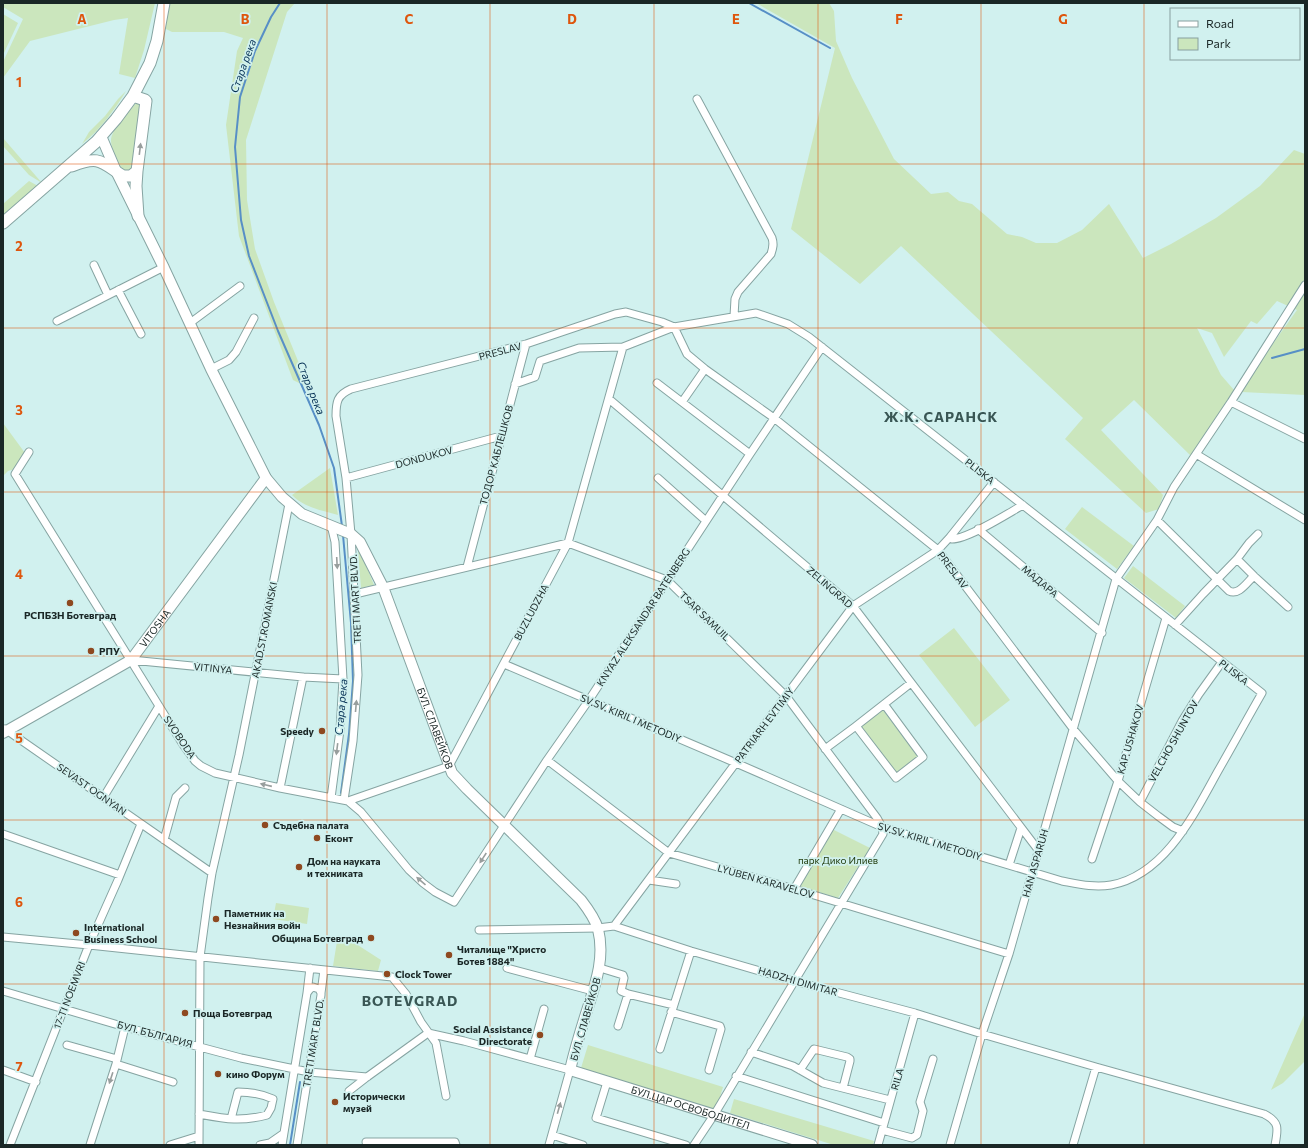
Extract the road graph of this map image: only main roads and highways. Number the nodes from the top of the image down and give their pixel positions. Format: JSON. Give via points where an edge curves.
{"nodes":[{"id":1,"x":164,"y":3,"type":"edge"},
{"id":2,"x":133,"y":96,"type":"junction"},
{"id":3,"x":61,"y":172,"type":"junction"},
{"id":4,"x":137,"y":172,"type":"junction"},
{"id":5,"x":138,"y":216,"type":"road end"},
{"id":6,"x":3,"y":223,"type":"edge"}],
"edges":[{"from":1,"to":2,"type":"main road","via":[[150,63]]},
{"from":2,"to":3,"type":"main road","via":[[98,139]]},
{"from":4,"to":2,"type":"main road","one_way":true,"via":[[146,101]]},
{"from":3,"to":4,"type":"main road","via":[[93,160],[102,162],[123,176]]},
{"from":3,"to":6,"type":"main road"},
{"from":4,"to":5,"type":"main road"}]}
